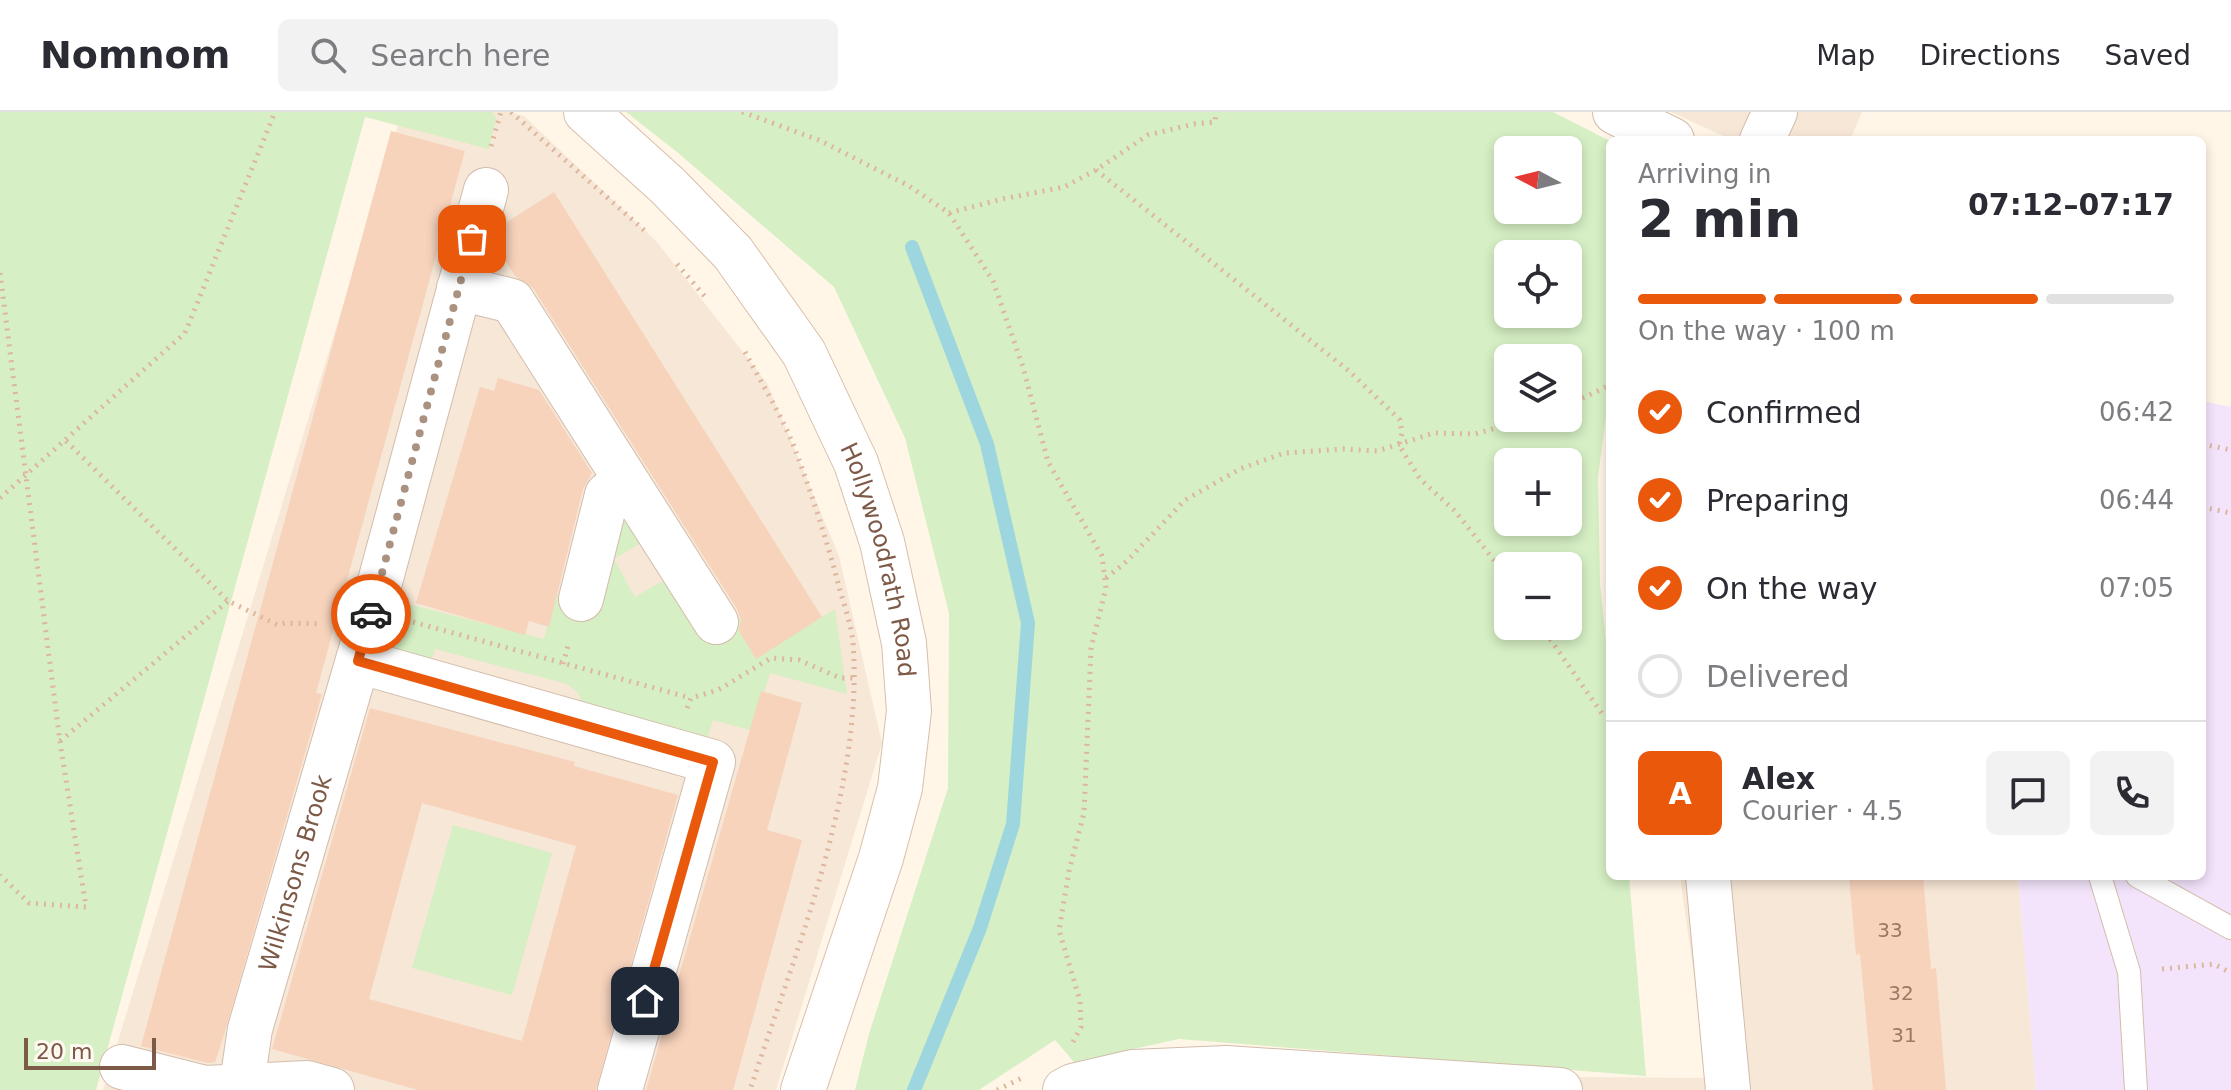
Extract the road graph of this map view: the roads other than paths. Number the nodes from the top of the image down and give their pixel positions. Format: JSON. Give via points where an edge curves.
{"nodes":[{"id":1,"x":586,"y":112,"type":"edge"},
{"id":2,"x":1615,"y":112,"type":"edge"},
{"id":3,"x":1775,"y":112,"type":"edge"},
{"id":4,"x":1664,"y":136,"type":"edge"},
{"id":5,"x":1764,"y":136,"type":"edge"},
{"id":6,"x":486,"y":190,"type":"dead end"},
{"id":7,"x":459,"y":288,"type":"junction"},
{"id":8,"x":625,"y":480,"type":"junction"},
{"id":9,"x":581,"y":599,"type":"dead end"},
{"id":10,"x":716,"y":622,"type":"dead end"},
{"id":11,"x":358,"y":661,"type":"junction"},
{"id":12,"x":1708,"y":880,"type":"edge"},
{"id":13,"x":2101,"y":880,"type":"edge"},
{"id":14,"x":2144,"y":880,"type":"edge"},
{"id":15,"x":2231,"y":928,"type":"edge"},
{"id":16,"x":122,"y":1067,"type":"dead end"},
{"id":17,"x":241,"y":1088,"type":"edge"},
{"id":18,"x":332,"y":1090,"type":"edge"},
{"id":19,"x":620,"y":1090,"type":"edge"},
{"id":20,"x":803,"y":1090,"type":"edge"},
{"id":21,"x":1065,"y":1090,"type":"edge"},
{"id":22,"x":1560,"y":1090,"type":"edge"},
{"id":23,"x":1728,"y":1090,"type":"edge"},
{"id":24,"x":2136,"y":1090,"type":"edge"}],
"edges":[{"from":1,"to":20,"type":"street","name":"Hollywoodrath Road","via":[[733,253],[804,353],[856,463],[882,542],[904,643],[909,711],[900,788]]},
{"from":2,"to":4,"type":"street"},
{"from":3,"to":5,"type":"street"},
{"from":6,"to":7,"type":"street","name":"Wilkinsons Brook"},
{"from":7,"to":8,"type":"street","via":[[512,301]]},
{"from":7,"to":11,"type":"street","name":"Wilkinsons Brook"},
{"from":8,"to":9,"type":"street","via":[[607,495]]},
{"from":8,"to":10,"type":"street"},
{"from":11,"to":17,"type":"street","name":"Wilkinsons Brook","via":[[250,1029]]},
{"from":11,"to":19,"type":"street","via":[[713,762]]},
{"from":12,"to":23,"type":"street"},
{"from":13,"to":24,"type":"lane","via":[[2129,972]]},
{"from":14,"to":15,"type":"lane"},
{"from":16,"to":17,"type":"street","via":[[205,1088]]},
{"from":17,"to":18,"type":"street","via":[[307,1083]]},
{"from":21,"to":22,"type":"street","via":[[1133,1072],[1226,1068]]}]}
